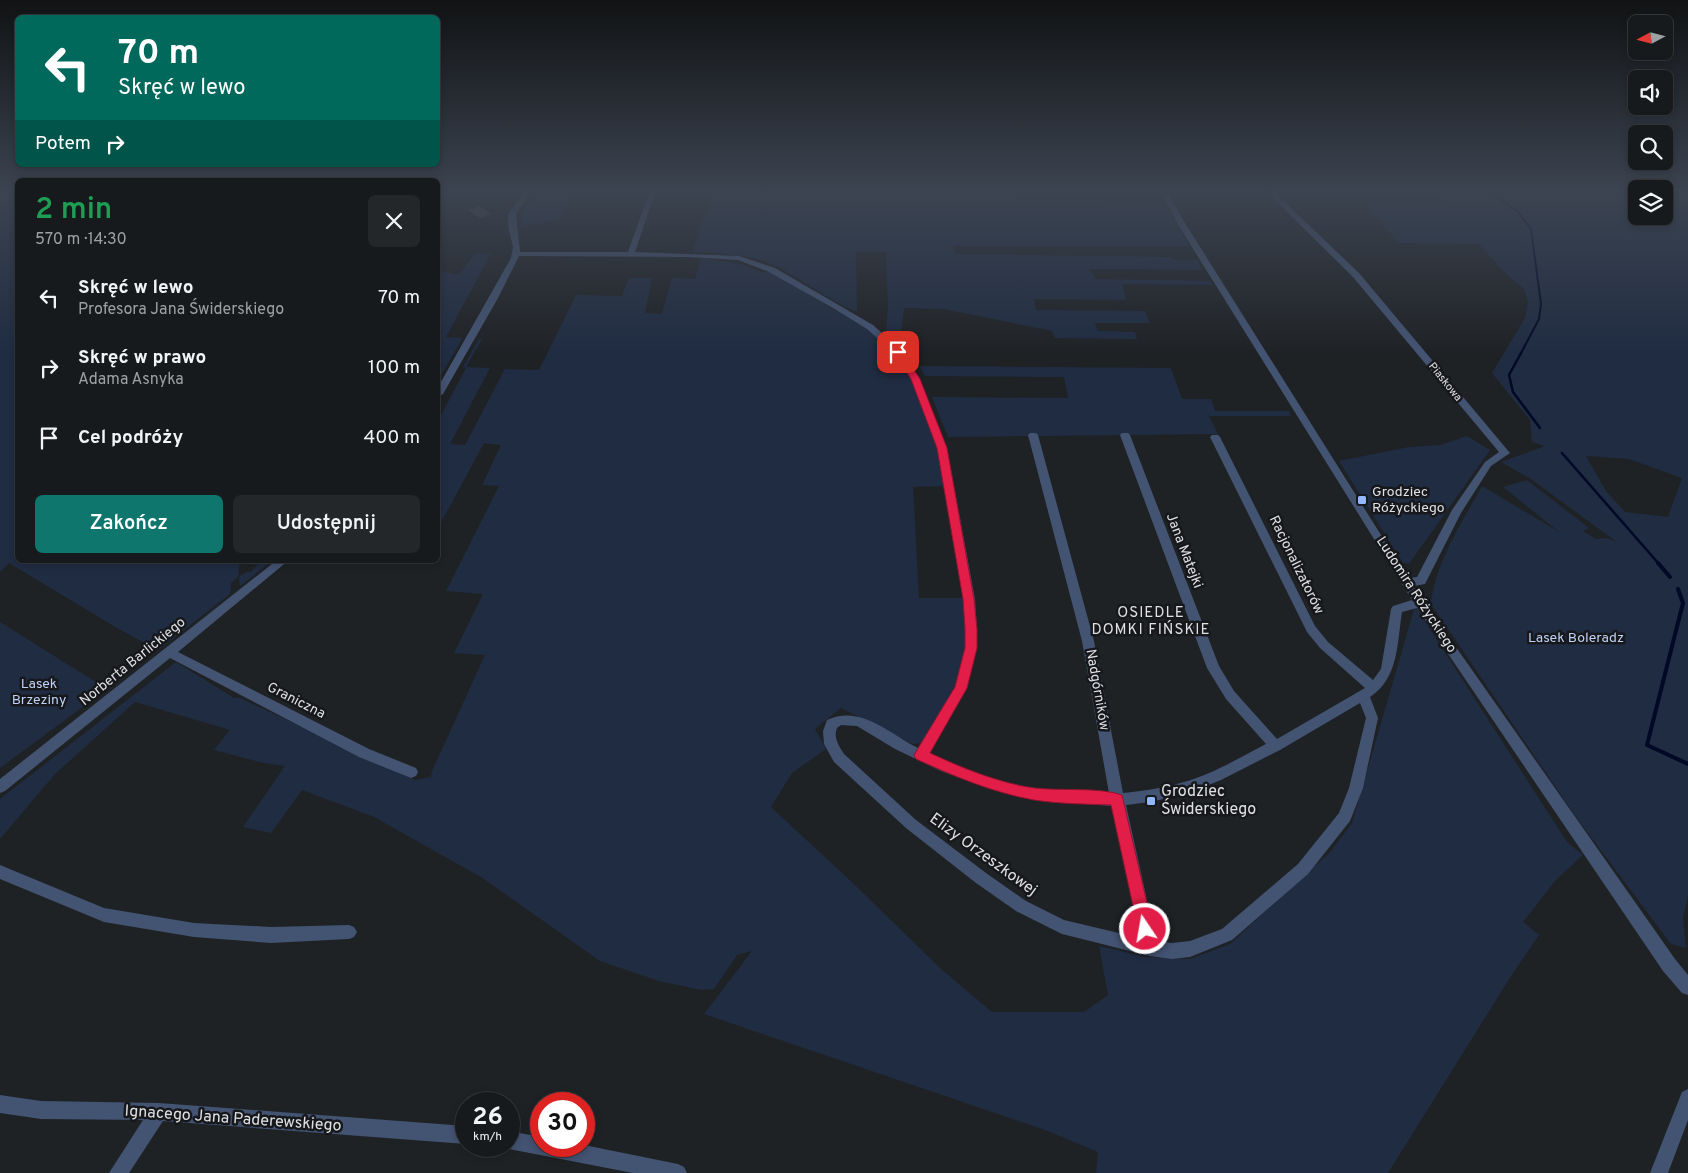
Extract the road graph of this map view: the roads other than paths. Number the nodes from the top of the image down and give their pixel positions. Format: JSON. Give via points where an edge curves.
{"nodes":[{"id":1,"x":516,"y":245,"type":"edge"},
{"id":2,"x":634,"y":245,"type":"edge"},
{"id":3,"x":1195,"y":245,"type":"edge"},
{"id":4,"x":1325,"y":245,"type":"edge"},
{"id":5,"x":517,"y":254,"type":"junction"},
{"id":6,"x":631,"y":254,"type":"junction"},
{"id":7,"x":440,"y":391,"type":"edge"},
{"id":8,"x":1033,"y":435,"type":"dead end"},
{"id":9,"x":1125,"y":435,"type":"dead end"},
{"id":10,"x":1215,"y":437,"type":"dead end"},
{"id":11,"x":280,"y":563,"type":"edge"},
{"id":12,"x":1406,"y":582,"type":"junction"},
{"id":13,"x":1420,"y":604,"type":"junction"},
{"id":14,"x":170,"y":653,"type":"junction"},
{"id":15,"x":1374,"y":688,"type":"junction"},
{"id":16,"x":1362,"y":696,"type":"junction"},
{"id":17,"x":1275,"y":746,"type":"junction"},
{"id":18,"x":921,"y":755,"type":"junction"},
{"id":19,"x":411,"y":772,"type":"dead end"},
{"id":20,"x":0,"y":787,"type":"edge"},
{"id":21,"x":1117,"y":800,"type":"junction"},
{"id":22,"x":0,"y":872,"type":"edge"},
{"id":23,"x":348,"y":932,"type":"dead end"},
{"id":24,"x":1150,"y":948,"type":"junction"},
{"id":25,"x":1688,"y":986,"type":"edge"},
{"id":26,"x":1688,"y":1098,"type":"edge"},
{"id":27,"x":0,"y":1104,"type":"edge"},
{"id":28,"x":159,"y":1112,"type":"junction"},
{"id":29,"x":455,"y":1134,"type":"edge"},
{"id":30,"x":595,"y":1157,"type":"edge"},
{"id":31,"x":118,"y":1173,"type":"edge"},
{"id":32,"x":678,"y":1173,"type":"edge"},
{"id":33,"x":1659,"y":1173,"type":"edge"}],
"edges":[{"from":1,"to":5,"type":"street"},
{"from":2,"to":6,"type":"street"},
{"from":3,"to":12,"type":"street","name":"Ludomira Różyckiego"},
{"from":4,"to":12,"type":"street","name":"Piaskowa","via":[[1356,275],[1505,453],[1488,464],[1456,512],[1421,581]]},
{"from":5,"to":6,"type":"street"},
{"from":5,"to":7,"type":"street"},
{"from":6,"to":18,"type":"street","via":[[739,258],[772,270],[870,327],[892,346],[911,372],[929,410],[946,460],[971,629],[971,648],[961,688]]},
{"from":8,"to":21,"type":"street","name":"Nadgórników","via":[[1088,641]]},
{"from":9,"to":17,"type":"street","name":"Jana Matejki","via":[[1213,668],[1230,695]]},
{"from":10,"to":15,"type":"street","name":"Racjonalizatorów","via":[[1311,629],[1324,645]]},
{"from":11,"to":14,"type":"street","name":"Norberta Barlickiego"},
{"from":12,"to":13,"type":"street","name":"Ludomira Różyckiego"},
{"from":13,"to":15,"type":"street","via":[[1397,609],[1387,670]]},
{"from":13,"to":25,"type":"street","name":"Ludomira Różyckiego","via":[[1669,965]]},
{"from":14,"to":19,"type":"street","name":"Graniczna","via":[[364,753]]},
{"from":14,"to":20,"type":"street","name":"Norberta Barlickiego"},
{"from":15,"to":16,"type":"street"},
{"from":16,"to":17,"type":"street"},
{"from":16,"to":24,"type":"street","name":"Elizy Orzeszkowej","via":[[1372,718],[1356,788],[1345,817],[1303,869],[1227,934],[1190,949]]},
{"from":17,"to":21,"type":"street","via":[[1186,788]]},
{"from":18,"to":21,"type":"street","via":[[995,784],[1034,794]]},
{"from":18,"to":24,"type":"street","name":"Elizy Orzeszkowej","via":[[859,721],[840,720],[832,724],[829,731],[831,744],[839,758],[911,824],[1021,906],[1062,927]]},
{"from":21,"to":24,"type":"street","name":"Nadgórników"},
{"from":22,"to":23,"type":"street","via":[[113,917],[194,930],[271,935]]},
{"from":26,"to":33,"type":"street"},
{"from":27,"to":28,"type":"street","name":"Ignacego Jana Paderewskiego","via":[[41,1110]]},
{"from":28,"to":29,"type":"street","name":"Ignacego Jana Paderewskiego"},
{"from":28,"to":31,"type":"street"},
{"from":30,"to":32,"type":"street"}]}
